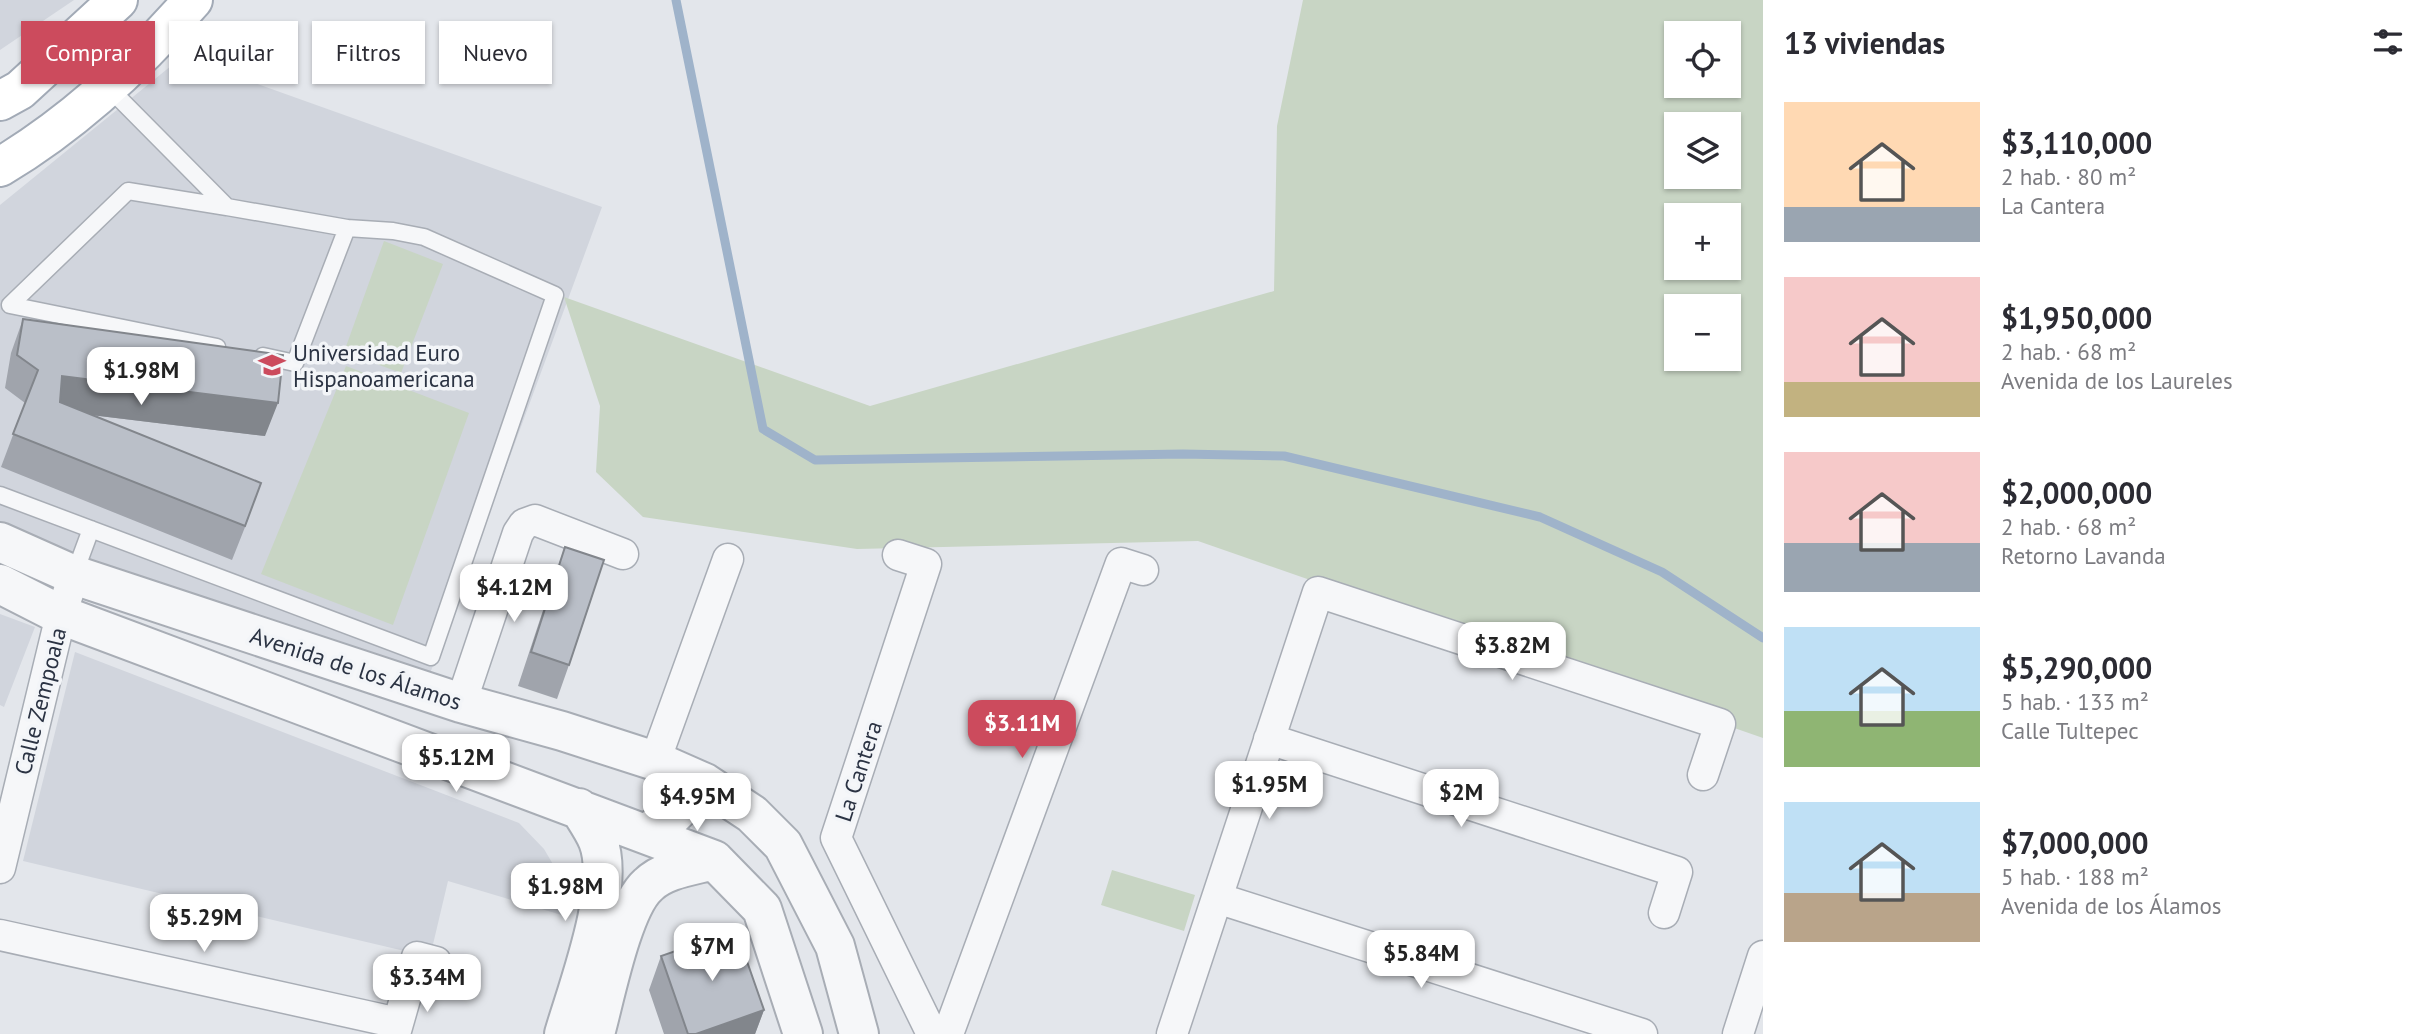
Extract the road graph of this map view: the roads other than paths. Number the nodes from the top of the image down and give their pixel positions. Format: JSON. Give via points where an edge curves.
{"nodes":[{"id":1,"x":118,"y":0,"type":"edge"},
{"id":2,"x":193,"y":0,"type":"edge"},
{"id":3,"x":109,"y":88,"type":"junction"},
{"id":4,"x":10,"y":96,"type":"edge"},
{"id":5,"x":0,"y":167,"type":"edge"},
{"id":6,"x":227,"y":207,"type":"junction"},
{"id":7,"x":346,"y":228,"type":"junction"},
{"id":8,"x":227,"y":349,"type":"edge"},
{"id":9,"x":254,"y":355,"type":"edge"},
{"id":10,"x":0,"y":495,"type":"edge"},
{"id":11,"x":91,"y":528,"type":"junction"},
{"id":12,"x":3,"y":553,"type":"edge"},
{"id":13,"x":623,"y":554,"type":"dead end"},
{"id":14,"x":898,"y":555,"type":"dead end"},
{"id":15,"x":728,"y":559,"type":"dead end"},
{"id":16,"x":1143,"y":570,"type":"dead end"},
{"id":17,"x":74,"y":575,"type":"junction"},
{"id":18,"x":0,"y":584,"type":"edge"},
{"id":19,"x":61,"y":615,"type":"junction"},
{"id":20,"x":461,"y":703,"type":"junction"},
{"id":21,"x":1269,"y":739,"type":"junction"},
{"id":22,"x":655,"y":761,"type":"junction"},
{"id":23,"x":1703,"y":775,"type":"dead end"},
{"id":24,"x":705,"y":783,"type":"junction"},
{"id":25,"x":579,"y":808,"type":"junction"},
{"id":26,"x":648,"y":833,"type":"junction"},
{"id":27,"x":714,"y":860,"type":"junction"},
{"id":28,"x":0,"y":868,"type":"edge"},
{"id":29,"x":1217,"y":898,"type":"junction"},
{"id":30,"x":1664,"y":913,"type":"dead end"},
{"id":31,"x":0,"y":935,"type":"edge"},
{"id":32,"x":1763,"y":956,"type":"edge"},
{"id":33,"x":436,"y":962,"type":"dead end"},
{"id":34,"x":396,"y":1029,"type":"edge"},
{"id":35,"x":564,"y":1034,"type":"edge"},
{"id":36,"x":595,"y":1034,"type":"edge"},
{"id":37,"x":803,"y":1034,"type":"edge"},
{"id":38,"x":859,"y":1034,"type":"edge"},
{"id":39,"x":932,"y":1034,"type":"edge"},
{"id":40,"x":948,"y":1034,"type":"edge"},
{"id":41,"x":1172,"y":1034,"type":"edge"},
{"id":42,"x":1642,"y":1034,"type":"edge"},
{"id":43,"x":1738,"y":1034,"type":"edge"}],
"edges":[{"from":1,"to":4,"type":"main road"},
{"from":2,"to":3,"type":"main road"},
{"from":3,"to":5,"type":"main road"},
{"from":3,"to":6,"type":"lane"},
{"from":4,"to":5,"type":"main road","via":[[34,105],[41,119],[31,138]]},
{"from":6,"to":7,"type":"lane"},
{"from":6,"to":8,"type":"lane","via":[[128,191],[10,305]]},
{"from":7,"to":9,"type":"lane","via":[[295,363]]},
{"from":7,"to":11,"type":"lane","via":[[424,237],[555,295],[431,657]]},
{"from":10,"to":11,"type":"lane"},
{"from":11,"to":17,"type":"lane"},
{"from":12,"to":17,"type":"street","name":"Avenida de los Álamos"},
{"from":13,"to":20,"type":"street","via":[[535,520],[524,524]]},
{"from":14,"to":39,"type":"street","name":"La Cantera","via":[[926,564],[836,838]]},
{"from":15,"to":22,"type":"street"},
{"from":16,"to":40,"type":"street","via":[[1121,562]]},
{"from":17,"to":19,"type":"street","name":"Calle Zempoala"},
{"from":17,"to":20,"type":"street","name":"Avenida de los Álamos"},
{"from":18,"to":19,"type":"street"},
{"from":19,"to":25,"type":"street"},
{"from":19,"to":28,"type":"street","name":"Calle Zempoala"},
{"from":20,"to":22,"type":"street","name":"Avenida de los Álamos"},
{"from":21,"to":23,"type":"street","via":[[1318,592],[1720,724]]},
{"from":21,"to":29,"type":"street"},
{"from":21,"to":30,"type":"street","via":[[1677,872]]},
{"from":22,"to":24,"type":"street","name":"Avenida de los Álamos"},
{"from":24,"to":26,"type":"street"},
{"from":24,"to":38,"type":"street","name":"Avenida de los Álamos","via":[[752,814],[783,845],[835,947]]},
{"from":25,"to":26,"type":"street"},
{"from":25,"to":35,"type":"street","via":[[599,842],[604,883]]},
{"from":26,"to":27,"type":"street"},
{"from":27,"to":36,"type":"street","via":[[665,874],[647,886],[627,918]]},
{"from":27,"to":37,"type":"street","via":[[762,909]]},
{"from":29,"to":41,"type":"street"},
{"from":29,"to":42,"type":"street"},
{"from":31,"to":34,"type":"street"},
{"from":32,"to":43,"type":"street"},
{"from":33,"to":34,"type":"street","via":[[417,957]]}]}
